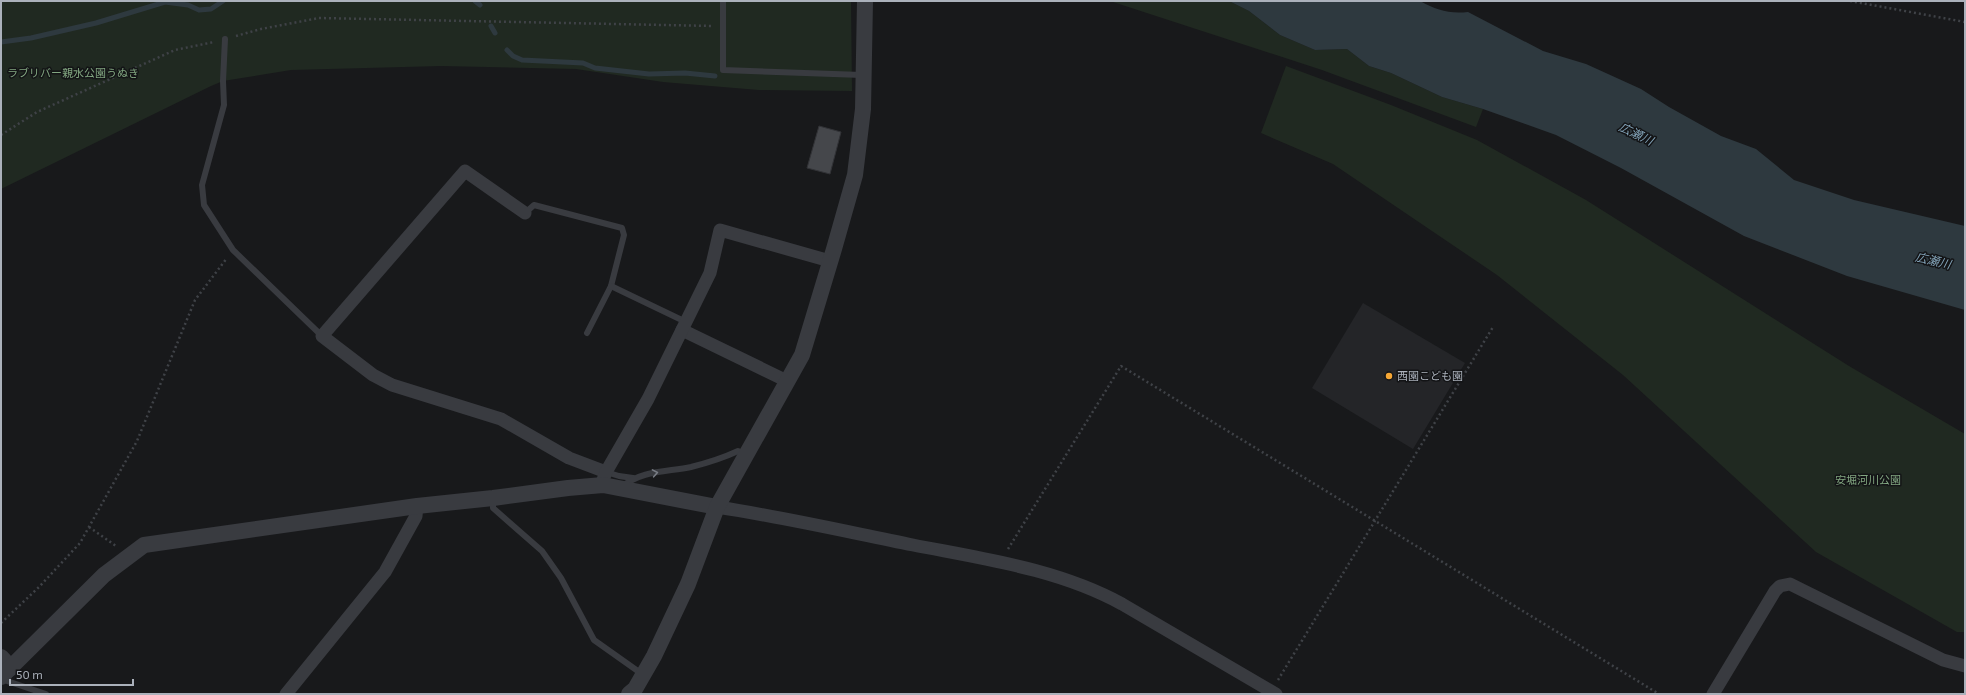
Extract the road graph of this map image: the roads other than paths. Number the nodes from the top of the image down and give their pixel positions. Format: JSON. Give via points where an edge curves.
{"nodes":[{"id":1,"x":723,"y":1,"type":"edge"},
{"id":2,"x":865,"y":1,"type":"edge"},
{"id":3,"x":225,"y":39,"type":"road end"},
{"id":4,"x":864,"y":75,"type":"junction"},
{"id":5,"x":525,"y":213,"type":"joint"},
{"id":6,"x":830,"y":262,"type":"junction"},
{"id":7,"x":610,"y":286,"type":"junction"},
{"id":8,"x":684,"y":326,"type":"junction"},
{"id":9,"x":587,"y":333,"type":"dead end"},
{"id":10,"x":322,"y":336,"type":"junction"},
{"id":11,"x":787,"y":381,"type":"junction"},
{"id":12,"x":747,"y":454,"type":"junction"},
{"id":13,"x":634,"y":478,"type":"junction"},
{"id":14,"x":604,"y":479,"type":"junction"},
{"id":15,"x":620,"y":488,"type":"junction"},
{"id":16,"x":492,"y":498,"type":"junction"},
{"id":17,"x":417,"y":506,"type":"junction"},
{"id":18,"x":717,"y":507,"type":"junction"},
{"id":19,"x":1965,"y":666,"type":"edge"},
{"id":20,"x":3,"y":670,"type":"edge"},
{"id":21,"x":635,"y":688,"type":"edge"},
{"id":22,"x":1272,"y":693,"type":"edge"},
{"id":23,"x":46,"y":694,"type":"edge"},
{"id":24,"x":286,"y":694,"type":"edge"},
{"id":25,"x":1713,"y":694,"type":"edge"}],
"edges":[{"from":1,"to":4,"type":"lane","via":[[723,70]]},
{"from":2,"to":4,"type":"street"},
{"from":3,"to":10,"type":"lane","via":[[224,105],[202,185],[204,205],[233,250]]},
{"from":4,"to":6,"type":"street","via":[[863,109],[855,175]]},
{"from":5,"to":7,"type":"lane","via":[[534,205],[622,228],[624,235]]},
{"from":5,"to":10,"type":"street","via":[[465,171]]},
{"from":6,"to":8,"type":"street","via":[[720,230],[710,273]]},
{"from":6,"to":11,"type":"street","via":[[802,355]]},
{"from":7,"to":8,"type":"lane"},
{"from":7,"to":9,"type":"lane"},
{"from":8,"to":11,"type":"street"},
{"from":8,"to":14,"type":"street"},
{"from":10,"to":14,"type":"street","via":[[373,375],[392,384],[501,419]]},
{"from":11,"to":12,"type":"street"},
{"from":13,"to":12,"type":"lane","one_way":true,"via":[[690,467],[738,450]]},
{"from":12,"to":18,"type":"street"},
{"from":13,"to":14,"type":"lane","via":[[619,476]]},
{"from":13,"to":15,"type":"lane"},
{"from":14,"to":15,"type":"street"},
{"from":14,"to":16,"type":"street","via":[[568,488]]},
{"from":15,"to":18,"type":"street"},
{"from":16,"to":17,"type":"street"},
{"from":16,"to":21,"type":"lane","via":[[493,508],[542,551],[561,578],[594,640]]},
{"from":17,"to":20,"type":"street","via":[[144,545],[104,575]]},
{"from":17,"to":24,"type":"street","via":[[416,516],[385,572]]},
{"from":18,"to":21,"type":"street","via":[[688,584],[654,656]]},
{"from":18,"to":22,"type":"street","via":[[1003,563],[1074,581],[1099,591]]},
{"from":19,"to":25,"type":"street","via":[[1943,660],[1790,584],[1780,586],[1775,591]]},
{"from":20,"to":23,"type":"lane"}]}
